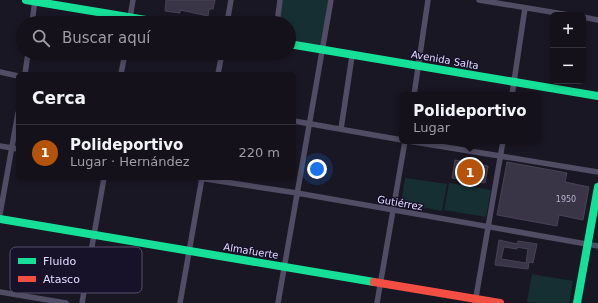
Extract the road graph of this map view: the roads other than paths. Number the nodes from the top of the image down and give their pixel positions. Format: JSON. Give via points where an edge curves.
{"nodes":[{"id":1,"x":32,"y":0,"type":"edge"},
{"id":2,"x":132,"y":0,"type":"edge"},
{"id":3,"x":232,"y":0,"type":"edge"},
{"id":4,"x":280,"y":0,"type":"edge"},
{"id":5,"x":331,"y":0,"type":"edge"},
{"id":6,"x":428,"y":0,"type":"edge"},
{"id":7,"x":479,"y":0,"type":"edge"},
{"id":8,"x":526,"y":8,"type":"junction"},
{"id":9,"x":551,"y":12,"type":"edge"},
{"id":10,"x":32,"y":16,"type":"edge"},
{"id":11,"x":110,"y":16,"type":"edge"},
{"id":12,"x":130,"y":16,"type":"edge"},
{"id":13,"x":229,"y":16,"type":"edge"},
{"id":14,"x":278,"y":16,"type":"edge"},
{"id":15,"x":586,"y":18,"type":"edge"},
{"id":16,"x":598,"y":20,"type":"edge"},
{"id":17,"x":296,"y":45,"type":"edge"},
{"id":18,"x":323,"y":49,"type":"junction"},
{"id":19,"x":352,"y":56,"type":"junction"},
{"id":20,"x":27,"y":60,"type":"edge"},
{"id":21,"x":124,"y":60,"type":"edge"},
{"id":22,"x":221,"y":60,"type":"edge"},
{"id":23,"x":419,"y":65,"type":"junction"},
{"id":24,"x":0,"y":72,"type":"edge"},
{"id":25,"x":25,"y":72,"type":"edge"},
{"id":26,"x":121,"y":72,"type":"edge"},
{"id":27,"x":218,"y":72,"type":"edge"},
{"id":28,"x":16,"y":76,"type":"edge"},
{"id":29,"x":514,"y":83,"type":"junction"},
{"id":30,"x":414,"y":92,"type":"edge"},
{"id":31,"x":512,"y":92,"type":"edge"},
{"id":32,"x":598,"y":96,"type":"edge"},
{"id":33,"x":296,"y":121,"type":"edge"},
{"id":34,"x":309,"y":124,"type":"junction"},
{"id":35,"x":341,"y":129,"type":"junction"},
{"id":36,"x":16,"y":136,"type":"edge"},
{"id":37,"x":399,"y":139,"type":"edge"},
{"id":38,"x":406,"y":144,"type":"edge"},
{"id":39,"x":424,"y":144,"type":"edge"},
{"id":40,"x":502,"y":144,"type":"edge"},
{"id":41,"x":0,"y":146,"type":"edge"},
{"id":42,"x":15,"y":148,"type":"edge"},
{"id":43,"x":500,"y":157,"type":"junction"},
{"id":44,"x":598,"y":172,"type":"edge"},
{"id":45,"x":104,"y":180,"type":"edge"},
{"id":46,"x":201,"y":180,"type":"edge"},
{"id":47,"x":214,"y":180,"type":"edge"},
{"id":48,"x":598,"y":187,"type":"edge"},
{"id":49,"x":297,"y":193,"type":"junction"},
{"id":50,"x":394,"y":211,"type":"junction"},
{"id":51,"x":0,"y":214,"type":"edge"},
{"id":52,"x":0,"y":219,"type":"edge"},
{"id":53,"x":489,"y":226,"type":"junction"},
{"id":54,"x":94,"y":234,"type":"junction"},
{"id":55,"x":588,"y":244,"type":"junction"},
{"id":56,"x":598,"y":246,"type":"edge"},
{"id":57,"x":92,"y":247,"type":"edge"},
{"id":58,"x":190,"y":251,"type":"junction"},
{"id":59,"x":284,"y":266,"type":"junction"},
{"id":60,"x":381,"y":283,"type":"junction"},
{"id":61,"x":0,"y":292,"type":"edge"},
{"id":62,"x":84,"y":293,"type":"edge"},
{"id":63,"x":475,"y":301,"type":"edge"},
{"id":64,"x":66,"y":303,"type":"edge"},
{"id":65,"x":82,"y":303,"type":"edge"},
{"id":66,"x":180,"y":303,"type":"edge"},
{"id":67,"x":278,"y":303,"type":"edge"},
{"id":68,"x":377,"y":303,"type":"edge"},
{"id":69,"x":500,"y":303,"type":"edge"},
{"id":70,"x":577,"y":303,"type":"edge"}],
"edges":[{"from":1,"to":10,"type":"street"},
{"from":1,"to":11,"type":"main road"},
{"from":2,"to":12,"type":"street"},
{"from":3,"to":13,"type":"street"},
{"from":4,"to":14,"type":"street"},
{"from":5,"to":18,"type":"street"},
{"from":6,"to":23,"type":"street"},
{"from":7,"to":8,"type":"street"},
{"from":8,"to":9,"type":"street"},
{"from":8,"to":29,"type":"street"},
{"from":15,"to":16,"type":"street"},
{"from":17,"to":18,"type":"main road","name":"Avenida Salta"},
{"from":18,"to":19,"type":"main road","name":"Avenida Salta"},
{"from":18,"to":34,"type":"street"},
{"from":19,"to":23,"type":"main road","name":"Avenida Salta"},
{"from":19,"to":35,"type":"street"},
{"from":20,"to":25,"type":"street"},
{"from":21,"to":26,"type":"street"},
{"from":22,"to":27,"type":"street"},
{"from":23,"to":29,"type":"main road","name":"Avenida Salta"},
{"from":23,"to":30,"type":"street"},
{"from":24,"to":28,"type":"street"},
{"from":29,"to":31,"type":"street"},
{"from":29,"to":32,"type":"main road","name":"Avenida Salta"},
{"from":33,"to":34,"type":"street"},
{"from":34,"to":35,"type":"street"},
{"from":34,"to":49,"type":"street"},
{"from":35,"to":37,"type":"street"},
{"from":36,"to":42,"type":"street"},
{"from":38,"to":50,"type":"street"},
{"from":39,"to":43,"type":"street"},
{"from":40,"to":43,"type":"street"},
{"from":41,"to":42,"type":"street"},
{"from":42,"to":51,"type":"street"},
{"from":43,"to":44,"type":"street"},
{"from":43,"to":53,"type":"street"},
{"from":45,"to":54,"type":"street"},
{"from":46,"to":58,"type":"street"},
{"from":47,"to":49,"type":"street","name":"Gutiérrez"},
{"from":48,"to":55,"type":"main road"},
{"from":49,"to":50,"type":"street","name":"Gutiérrez"},
{"from":49,"to":59,"type":"street"},
{"from":50,"to":53,"type":"street","name":"Gutiérrez"},
{"from":50,"to":60,"type":"street"},
{"from":52,"to":54,"type":"main road","name":"Almafuerte"},
{"from":53,"to":55,"type":"street","name":"Gutiérrez"},
{"from":53,"to":63,"type":"street"},
{"from":54,"to":57,"type":"street"},
{"from":54,"to":58,"type":"main road","name":"Almafuerte"},
{"from":55,"to":56,"type":"street","name":"Gutiérrez"},
{"from":55,"to":70,"type":"main road"},
{"from":58,"to":59,"type":"main road","name":"Almafuerte"},
{"from":58,"to":66,"type":"street"},
{"from":59,"to":60,"type":"main road","name":"Almafuerte"},
{"from":59,"to":67,"type":"street"},
{"from":60,"to":63,"type":"main road","name":"Almafuerte"},
{"from":60,"to":68,"type":"street"},
{"from":61,"to":64,"type":"street"},
{"from":62,"to":65,"type":"street"},
{"from":63,"to":69,"type":"main road","name":"Almafuerte"}]}
